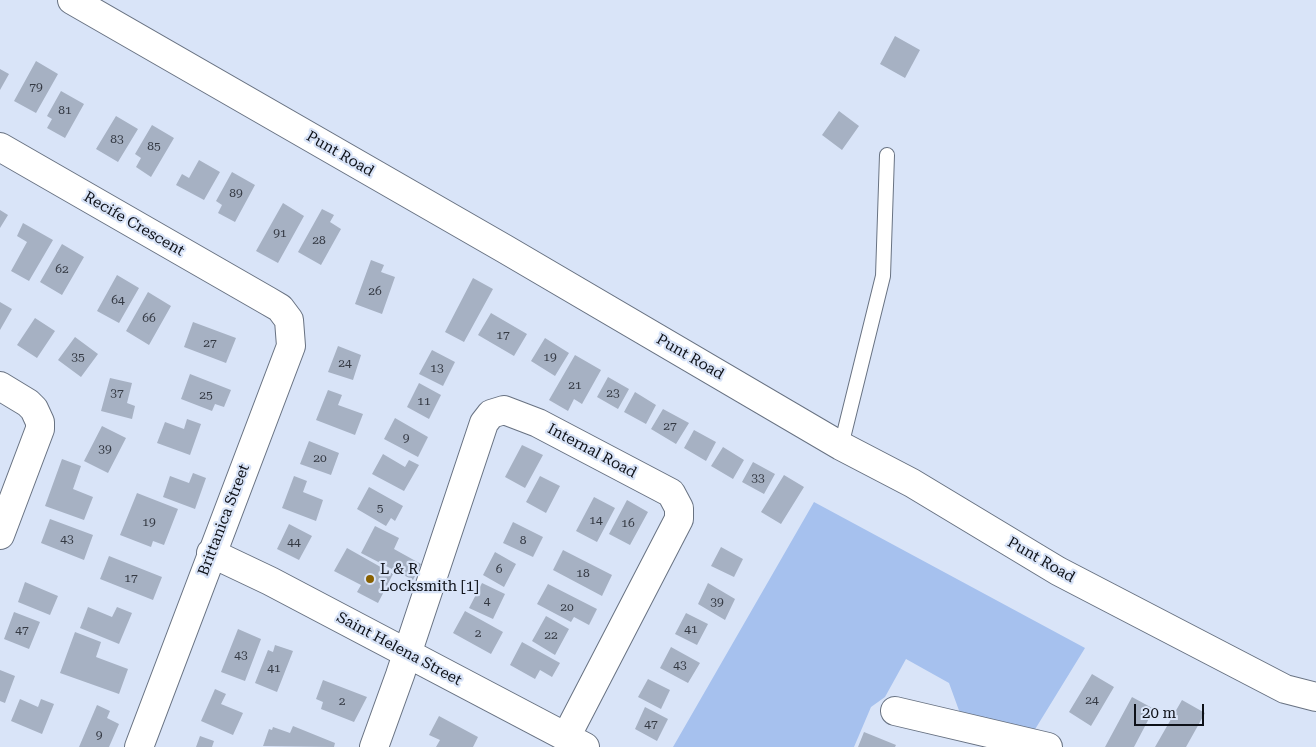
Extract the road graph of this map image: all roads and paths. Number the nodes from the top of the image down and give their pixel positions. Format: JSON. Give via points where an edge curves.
{"nodes":[{"id":1,"x":72,"y":0,"type":"edge"},
{"id":2,"x":0,"y":147,"type":"edge"},
{"id":3,"x":887,"y":155,"type":"dead end"},
{"id":4,"x":268,"y":300,"type":"joint"},
{"id":5,"x":0,"y":386,"type":"edge"},
{"id":6,"x":841,"y":446,"type":"junction"},
{"id":7,"x":0,"y":534,"type":"edge"},
{"id":8,"x":211,"y":553,"type":"junction"},
{"id":9,"x":408,"y":653,"type":"junction"},
{"id":10,"x":1316,"y":697,"type":"edge"},
{"id":11,"x":895,"y":711,"type":"dead end"},
{"id":12,"x":575,"y":742,"type":"edge"},
{"id":13,"x":139,"y":747,"type":"edge"},
{"id":14,"x":374,"y":747,"type":"edge"},
{"id":15,"x":1048,"y":747,"type":"edge"}],
"edges":[{"from":1,"to":6,"type":"street","name":"Punt Road"},
{"from":2,"to":4,"type":"street","name":"Recife Crescent"},
{"from":3,"to":6,"type":"lane","via":[[883,276]]},
{"from":4,"to":8,"type":"street","name":"Brittanica Street","via":[[289,320],[291,346]]},
{"from":5,"to":7,"type":"street","via":[[28,402],[34,409],[40,429]]},
{"from":6,"to":10,"type":"street","name":"Punt Road","via":[[912,483],[1058,571],[1285,689]]},
{"from":8,"to":9,"type":"street","name":"Saint Helena Street"},
{"from":8,"to":13,"type":"street","name":"Brittanica Street"},
{"from":9,"to":12,"type":"street","name":"Saint Helena Street"},
{"from":9,"to":12,"type":"street","name":"Internal Road","via":[[484,422],[491,414],[504,410],[538,423],[671,493],[678,502],[679,519]]},
{"from":9,"to":14,"type":"street","name":"Internal Road"},
{"from":11,"to":15,"type":"street"}]}
